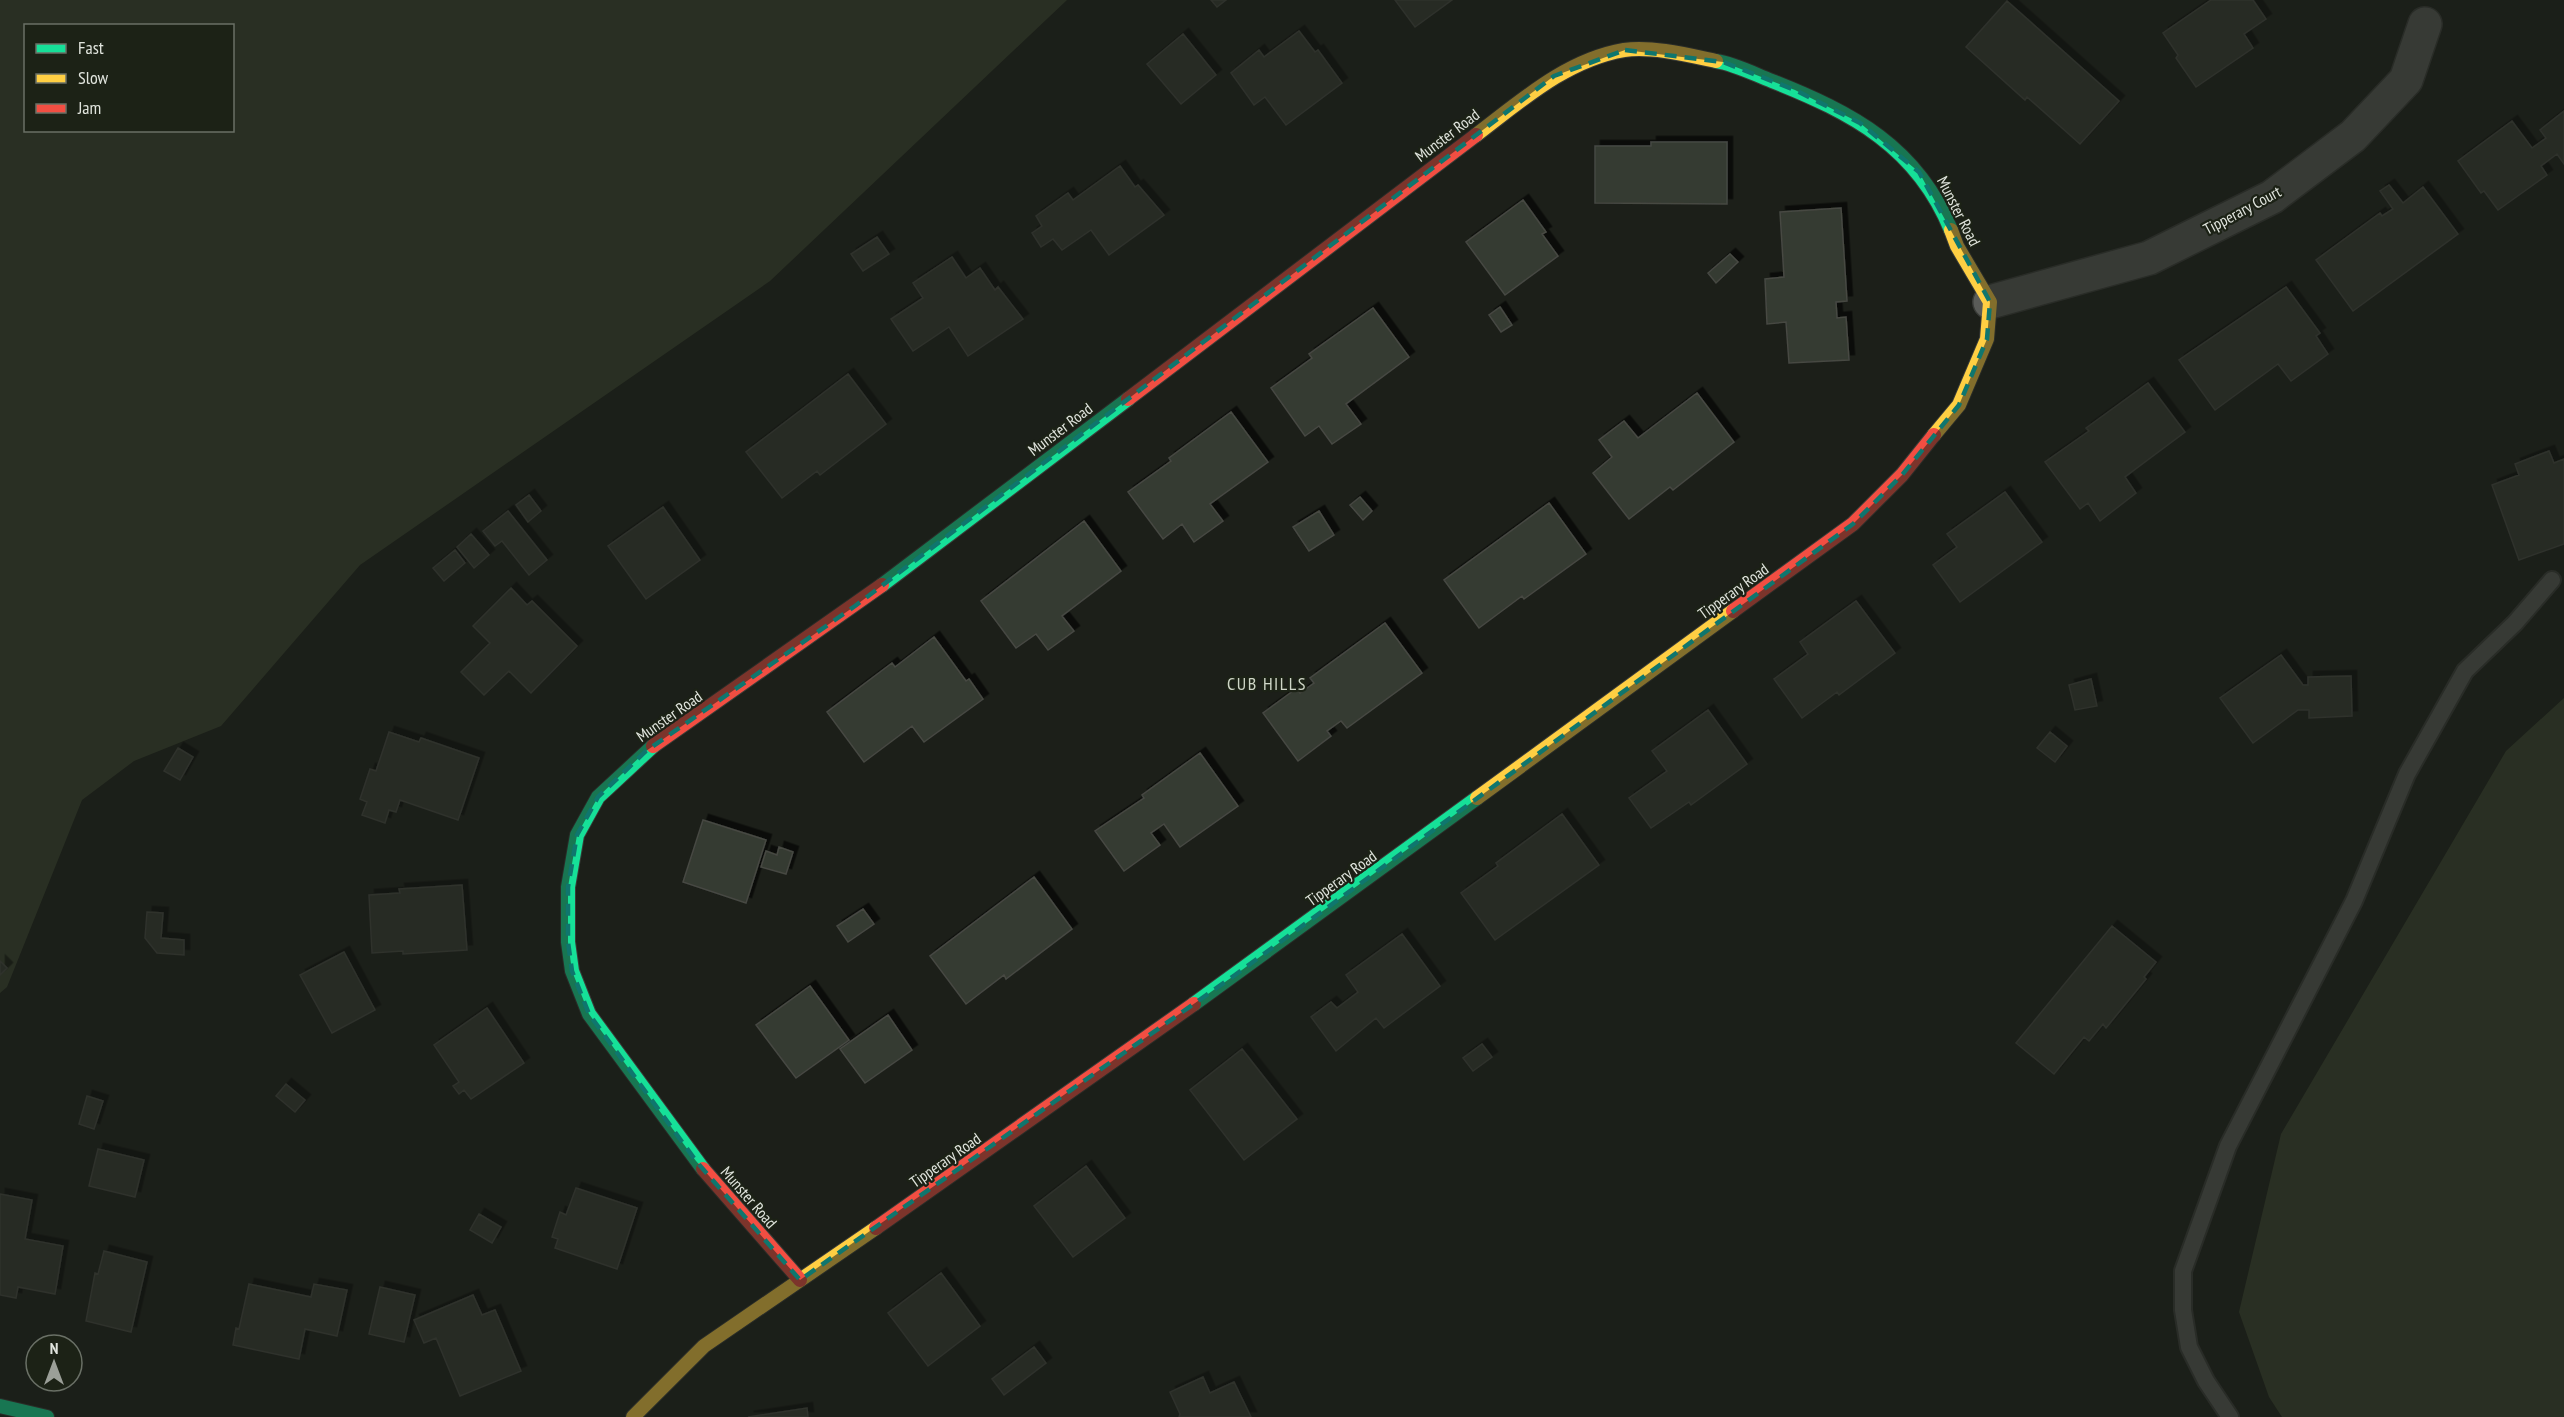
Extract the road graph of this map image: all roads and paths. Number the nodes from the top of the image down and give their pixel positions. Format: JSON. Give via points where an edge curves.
{"nodes":[{"id":1,"x":2426,"y":24,"type":"dead end"},
{"id":2,"x":1990,"y":302,"type":"junction"},
{"id":3,"x":2552,"y":580,"type":"dead end"},
{"id":4,"x":800,"y":1280,"type":"junction"},
{"id":5,"x":0,"y":1406,"type":"edge"},
{"id":6,"x":47,"y":1417,"type":"edge"},
{"id":7,"x":633,"y":1417,"type":"edge"},
{"id":8,"x":2230,"y":1417,"type":"edge"}],
"edges":[{"from":1,"to":2,"type":"street","name":"Tipperary Court","via":[[2406,80],[2353,136],[2272,197],[2149,258]]},
{"from":2,"to":4,"type":"street","name":"Tipperary Road","via":[[1987,339],[1959,405],[1902,475],[1853,524],[1235,975]]},
{"from":2,"to":4,"type":"street","name":"Munster Road","via":[[1957,246],[1940,204],[1919,172],[1898,150],[1860,123],[1795,90],[1722,62],[1670,52],[1625,50],[1596,58],[1554,76],[855,606],[646,751],[598,798],[577,835],[568,887],[572,971],[589,1014],[696,1161]]},
{"from":3,"to":8,"type":"lane","via":[[2465,671],[2407,774],[2354,901],[2228,1146],[2183,1271],[2183,1310],[2189,1347]]},
{"from":4,"to":7,"type":"street","name":"Tipperary Road","via":[[704,1346]]},
{"from":5,"to":6,"type":"street"}]}
